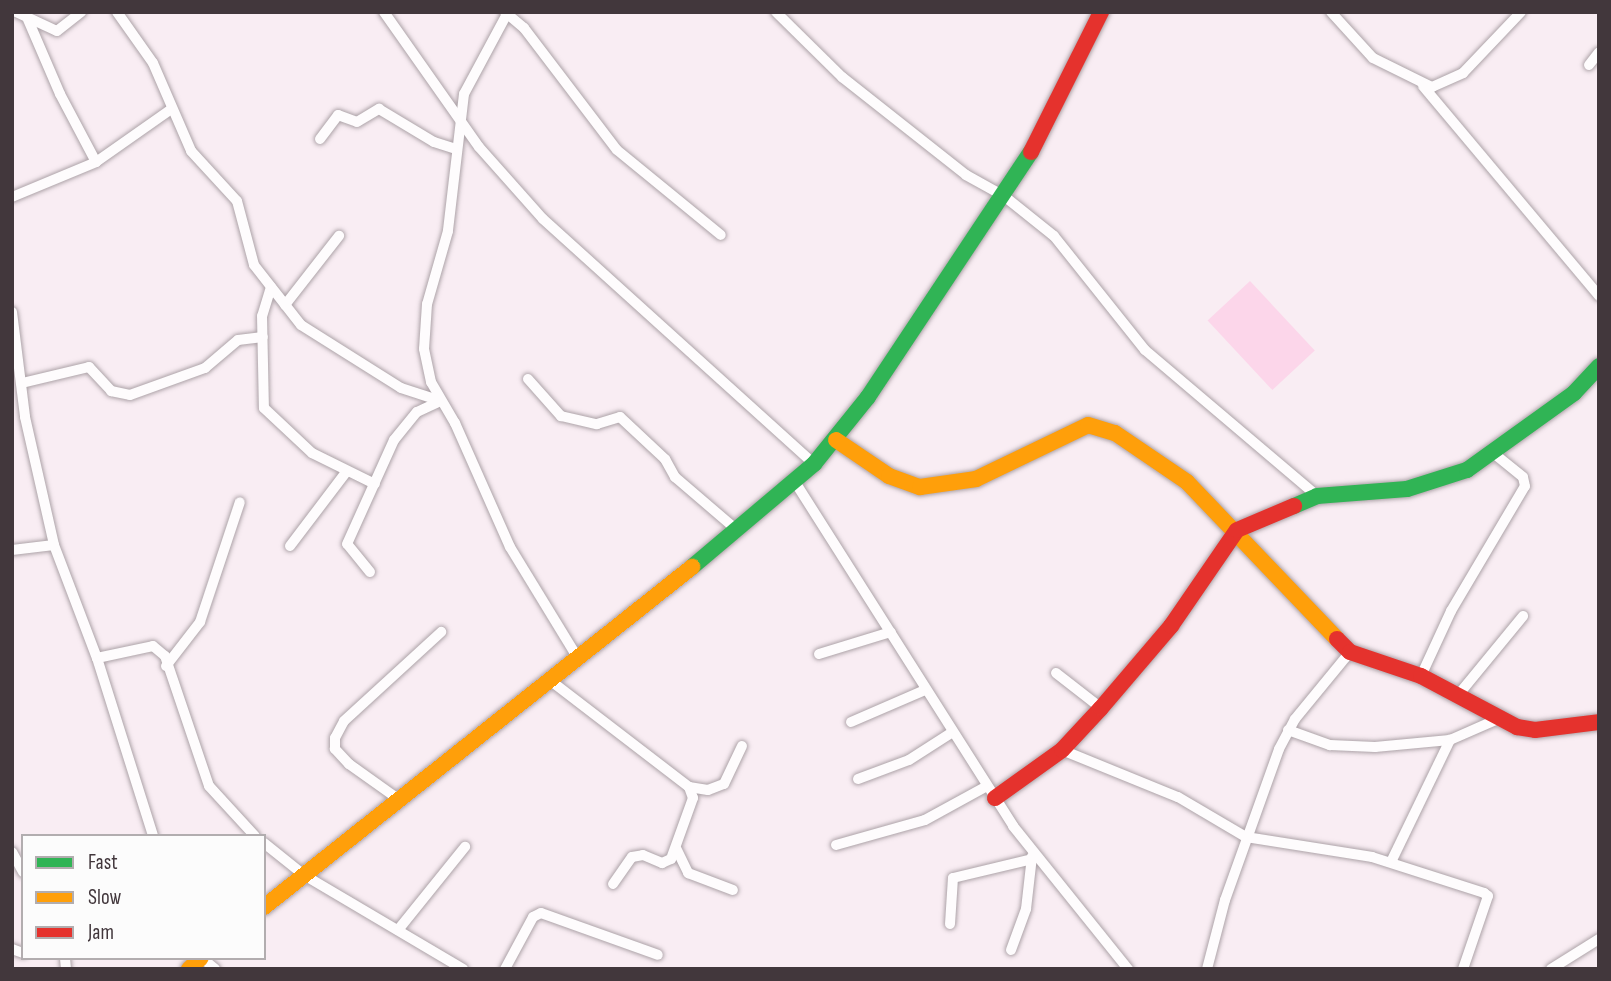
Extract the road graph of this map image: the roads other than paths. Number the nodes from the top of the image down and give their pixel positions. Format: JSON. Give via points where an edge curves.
{"nodes":[{"id":1,"x":81,"y":12,"type":"edge"},
{"id":2,"x":117,"y":12,"type":"edge"},
{"id":3,"x":384,"y":12,"type":"edge"},
{"id":4,"x":776,"y":12,"type":"edge"},
{"id":5,"x":1101,"y":12,"type":"edge"},
{"id":6,"x":1331,"y":12,"type":"edge"},
{"id":7,"x":1521,"y":12,"type":"edge"},
{"id":8,"x":21,"y":13,"type":"edge"},
{"id":9,"x":507,"y":13,"type":"edge"},
{"id":10,"x":1599,"y":52,"type":"edge"},
{"id":11,"x":1589,"y":65,"type":"dead end"},
{"id":12,"x":1423,"y":86,"type":"junction"},
{"id":13,"x":170,"y":110,"type":"junction"},
{"id":14,"x":459,"y":116,"type":"junction"},
{"id":15,"x":320,"y":139,"type":"dead end"},
{"id":16,"x":456,"y":149,"type":"junction"},
{"id":17,"x":96,"y":162,"type":"junction"},
{"id":18,"x":1004,"y":196,"type":"junction"},
{"id":19,"x":12,"y":197,"type":"edge"},
{"id":20,"x":721,"y":235,"type":"dead end"},
{"id":21,"x":338,"y":236,"type":"dead end"},
{"id":22,"x":271,"y":287,"type":"junction"},
{"id":23,"x":1599,"y":296,"type":"edge"},
{"id":24,"x":285,"y":305,"type":"junction"},
{"id":25,"x":12,"y":314,"type":"edge"},
{"id":26,"x":263,"y":337,"type":"junction"},
{"id":27,"x":1599,"y":366,"type":"edge"},
{"id":28,"x":528,"y":379,"type":"dead end"},
{"id":29,"x":22,"y":383,"type":"junction"},
{"id":30,"x":441,"y":401,"type":"junction"},
{"id":31,"x":835,"y":440,"type":"junction"},
{"id":32,"x":1495,"y":454,"type":"junction"},
{"id":33,"x":814,"y":464,"type":"junction"},
{"id":34,"x":347,"y":471,"type":"junction"},
{"id":35,"x":795,"y":482,"type":"junction"},
{"id":36,"x":375,"y":484,"type":"junction"},
{"id":37,"x":1317,"y":496,"type":"junction"},
{"id":38,"x":240,"y":502,"type":"dead end"},
{"id":39,"x":1237,"y":530,"type":"junction"},
{"id":40,"x":738,"y":531,"type":"junction"},
{"id":41,"x":54,"y":545,"type":"junction"},
{"id":42,"x":289,"y":546,"type":"dead end"},
{"id":43,"x":12,"y":550,"type":"edge"},
{"id":44,"x":370,"y":572,"type":"dead end"},
{"id":45,"x":1523,"y":616,"type":"dead end"},
{"id":46,"x":442,"y":632,"type":"dead end"},
{"id":47,"x":891,"y":632,"type":"junction"},
{"id":48,"x":1350,"y":652,"type":"junction"},
{"id":49,"x":819,"y":654,"type":"dead end"},
{"id":50,"x":97,"y":658,"type":"junction"},
{"id":51,"x":579,"y":660,"type":"junction"},
{"id":52,"x":166,"y":666,"type":"junction"},
{"id":53,"x":1056,"y":673,"type":"dead end"},
{"id":54,"x":1421,"y":676,"type":"junction"},
{"id":55,"x":551,"y":681,"type":"junction"},
{"id":56,"x":925,"y":690,"type":"junction"},
{"id":57,"x":1459,"y":694,"type":"junction"},
{"id":58,"x":1101,"y":708,"type":"junction"},
{"id":59,"x":1498,"y":719,"type":"junction"},
{"id":60,"x":851,"y":722,"type":"dead end"},
{"id":61,"x":1599,"y":722,"type":"edge"},
{"id":62,"x":1288,"y":730,"type":"junction"},
{"id":63,"x":951,"y":733,"type":"junction"},
{"id":64,"x":1450,"y":740,"type":"junction"},
{"id":65,"x":742,"y":746,"type":"dead end"},
{"id":66,"x":1062,"y":750,"type":"junction"},
{"id":67,"x":858,"y":779,"type":"dead end"},
{"id":68,"x":690,"y":787,"type":"junction"},
{"id":69,"x":991,"y":792,"type":"junction"},
{"id":70,"x":401,"y":801,"type":"junction"},
{"id":71,"x":152,"y":834,"type":"edge"},
{"id":72,"x":253,"y":834,"type":"edge"},
{"id":73,"x":1246,"y":837,"type":"junction"},
{"id":74,"x":266,"y":845,"type":"edge"},
{"id":75,"x":836,"y":845,"type":"dead end"},
{"id":76,"x":465,"y":847,"type":"dead end"},
{"id":77,"x":676,"y":848,"type":"junction"},
{"id":78,"x":12,"y":852,"type":"edge"},
{"id":79,"x":1031,"y":857,"type":"junction"},
{"id":80,"x":1391,"y":862,"type":"junction"},
{"id":81,"x":21,"y":868,"type":"edge"},
{"id":82,"x":304,"y":875,"type":"junction"},
{"id":83,"x":613,"y":884,"type":"dead end"},
{"id":84,"x":733,"y":890,"type":"dead end"},
{"id":85,"x":266,"y":905,"type":"edge"},
{"id":86,"x":950,"y":924,"type":"dead end"},
{"id":87,"x":398,"y":930,"type":"junction"},
{"id":88,"x":1599,"y":939,"type":"edge"},
{"id":89,"x":1011,"y":950,"type":"dead end"},
{"id":90,"x":658,"y":955,"type":"dead end"},
{"id":91,"x":463,"y":969,"type":"edge"},
{"id":92,"x":505,"y":969,"type":"edge"},
{"id":93,"x":1128,"y":969,"type":"edge"},
{"id":94,"x":1207,"y":969,"type":"edge"},
{"id":95,"x":1463,"y":969,"type":"edge"},
{"id":96,"x":1551,"y":969,"type":"edge"}],
"edges":[{"from":1,"to":8,"type":"street","via":[[57,31]]},
{"from":2,"to":13,"type":"street","via":[[153,63]]},
{"from":3,"to":14,"type":"street"},
{"from":4,"to":18,"type":"street","via":[[842,77],[966,175]]},
{"from":5,"to":18,"type":"street","via":[[1042,133]]},
{"from":6,"to":12,"type":"street","via":[[1373,58],[1396,66]]},
{"from":7,"to":12,"type":"street","via":[[1453,80]]},
{"from":8,"to":17,"type":"street"},
{"from":9,"to":14,"type":"street","via":[[464,94]]},
{"from":9,"to":20,"type":"street","via":[[524,28],[617,150]]},
{"from":10,"to":11,"type":"street"},
{"from":12,"to":23,"type":"street"},
{"from":13,"to":17,"type":"street"},
{"from":13,"to":22,"type":"street","via":[[191,151],[237,201],[250,257]]},
{"from":14,"to":16,"type":"street"},
{"from":14,"to":33,"type":"street","via":[[478,147],[543,219]]},
{"from":15,"to":16,"type":"street","via":[[338,115],[357,122],[379,109],[434,142]]},
{"from":16,"to":30,"type":"street","via":[[448,231],[425,332],[431,382]]},
{"from":17,"to":19,"type":"street"},
{"from":18,"to":31,"type":"street","via":[[913,334]]},
{"from":18,"to":37,"type":"street","via":[[1054,236],[1145,350]]},
{"from":21,"to":24,"type":"street"},
{"from":22,"to":24,"type":"street"},
{"from":22,"to":26,"type":"street","via":[[262,316]]},
{"from":24,"to":30,"type":"street","via":[[316,338],[401,388]]},
{"from":25,"to":29,"type":"street"},
{"from":26,"to":29,"type":"street","via":[[238,340],[205,368],[130,395],[111,391],[89,367]]},
{"from":26,"to":34,"type":"street","via":[[264,408],[291,437]]},
{"from":27,"to":32,"type":"street","via":[[1574,393],[1524,427]]},
{"from":28,"to":40,"type":"street","via":[[561,416],[597,424],[620,417],[665,459],[676,477]]},
{"from":29,"to":41,"type":"street"},
{"from":30,"to":36,"type":"street","via":[[417,412],[394,440]]},
{"from":30,"to":51,"type":"street","via":[[456,423],[510,547]]},
{"from":31,"to":33,"type":"street"},
{"from":31,"to":39,"type":"street","via":[[889,476],[920,486],[976,479],[1088,425],[1099,427],[1164,464]]},
{"from":32,"to":37,"type":"street","via":[[1467,470],[1408,488]]},
{"from":32,"to":54,"type":"street","via":[[1523,477],[1525,486],[1451,611]]},
{"from":33,"to":35,"type":"street"},
{"from":34,"to":36,"type":"street"},
{"from":34,"to":42,"type":"street"},
{"from":35,"to":40,"type":"street"},
{"from":35,"to":47,"type":"street"},
{"from":36,"to":44,"type":"street","via":[[347,544]]},
{"from":37,"to":39,"type":"street"},
{"from":38,"to":52,"type":"street","via":[[200,622]]},
{"from":39,"to":48,"type":"street"},
{"from":39,"to":58,"type":"street","via":[[1171,625]]},
{"from":40,"to":51,"type":"street"},
{"from":41,"to":43,"type":"street"},
{"from":41,"to":50,"type":"street"},
{"from":45,"to":57,"type":"street"},
{"from":46,"to":70,"type":"street","via":[[344,721],[335,738],[335,748],[349,764]]},
{"from":47,"to":49,"type":"street"},
{"from":47,"to":56,"type":"street"},
{"from":48,"to":54,"type":"street"},
{"from":48,"to":62,"type":"street"},
{"from":50,"to":52,"type":"street","via":[[153,646],[164,656]]},
{"from":50,"to":71,"type":"street"},
{"from":51,"to":55,"type":"street"},
{"from":52,"to":72,"type":"street","via":[[209,786]]},
{"from":53,"to":58,"type":"street"},
{"from":54,"to":57,"type":"street"},
{"from":55,"to":68,"type":"street"},
{"from":55,"to":70,"type":"street"},
{"from":56,"to":60,"type":"street"},
{"from":56,"to":63,"type":"street"},
{"from":57,"to":59,"type":"street"},
{"from":58,"to":66,"type":"street"},
{"from":59,"to":61,"type":"street","via":[[1535,730]]},
{"from":59,"to":64,"type":"street"},
{"from":62,"to":64,"type":"street","via":[[1330,745],[1361,748]]},
{"from":62,"to":73,"type":"street"},
{"from":63,"to":67,"type":"street","via":[[909,760]]},
{"from":63,"to":69,"type":"street"},
{"from":64,"to":80,"type":"street"},
{"from":65,"to":68,"type":"street","via":[[724,784],[708,790]]},
{"from":66,"to":69,"type":"street"},
{"from":66,"to":73,"type":"street","via":[[1178,797]]},
{"from":68,"to":77,"type":"street","via":[[693,798]]},
{"from":69,"to":75,"type":"street","via":[[925,820]]},
{"from":69,"to":79,"type":"street"},
{"from":70,"to":82,"type":"street"},
{"from":73,"to":80,"type":"street"},
{"from":73,"to":94,"type":"street"},
{"from":74,"to":82,"type":"street"},
{"from":76,"to":87,"type":"street"},
{"from":77,"to":83,"type":"street","via":[[667,863],[643,855],[632,857]]},
{"from":77,"to":84,"type":"street","via":[[688,873]]},
{"from":78,"to":81,"type":"street"},
{"from":79,"to":86,"type":"street","via":[[953,878]]},
{"from":79,"to":89,"type":"street","via":[[1026,909]]},
{"from":79,"to":93,"type":"street"},
{"from":80,"to":95,"type":"street","via":[[1488,896]]},
{"from":82,"to":85,"type":"street"},
{"from":82,"to":87,"type":"street"},
{"from":87,"to":91,"type":"street"},
{"from":88,"to":96,"type":"street"},
{"from":90,"to":92,"type":"street","via":[[541,913],[533,917]]}]}
